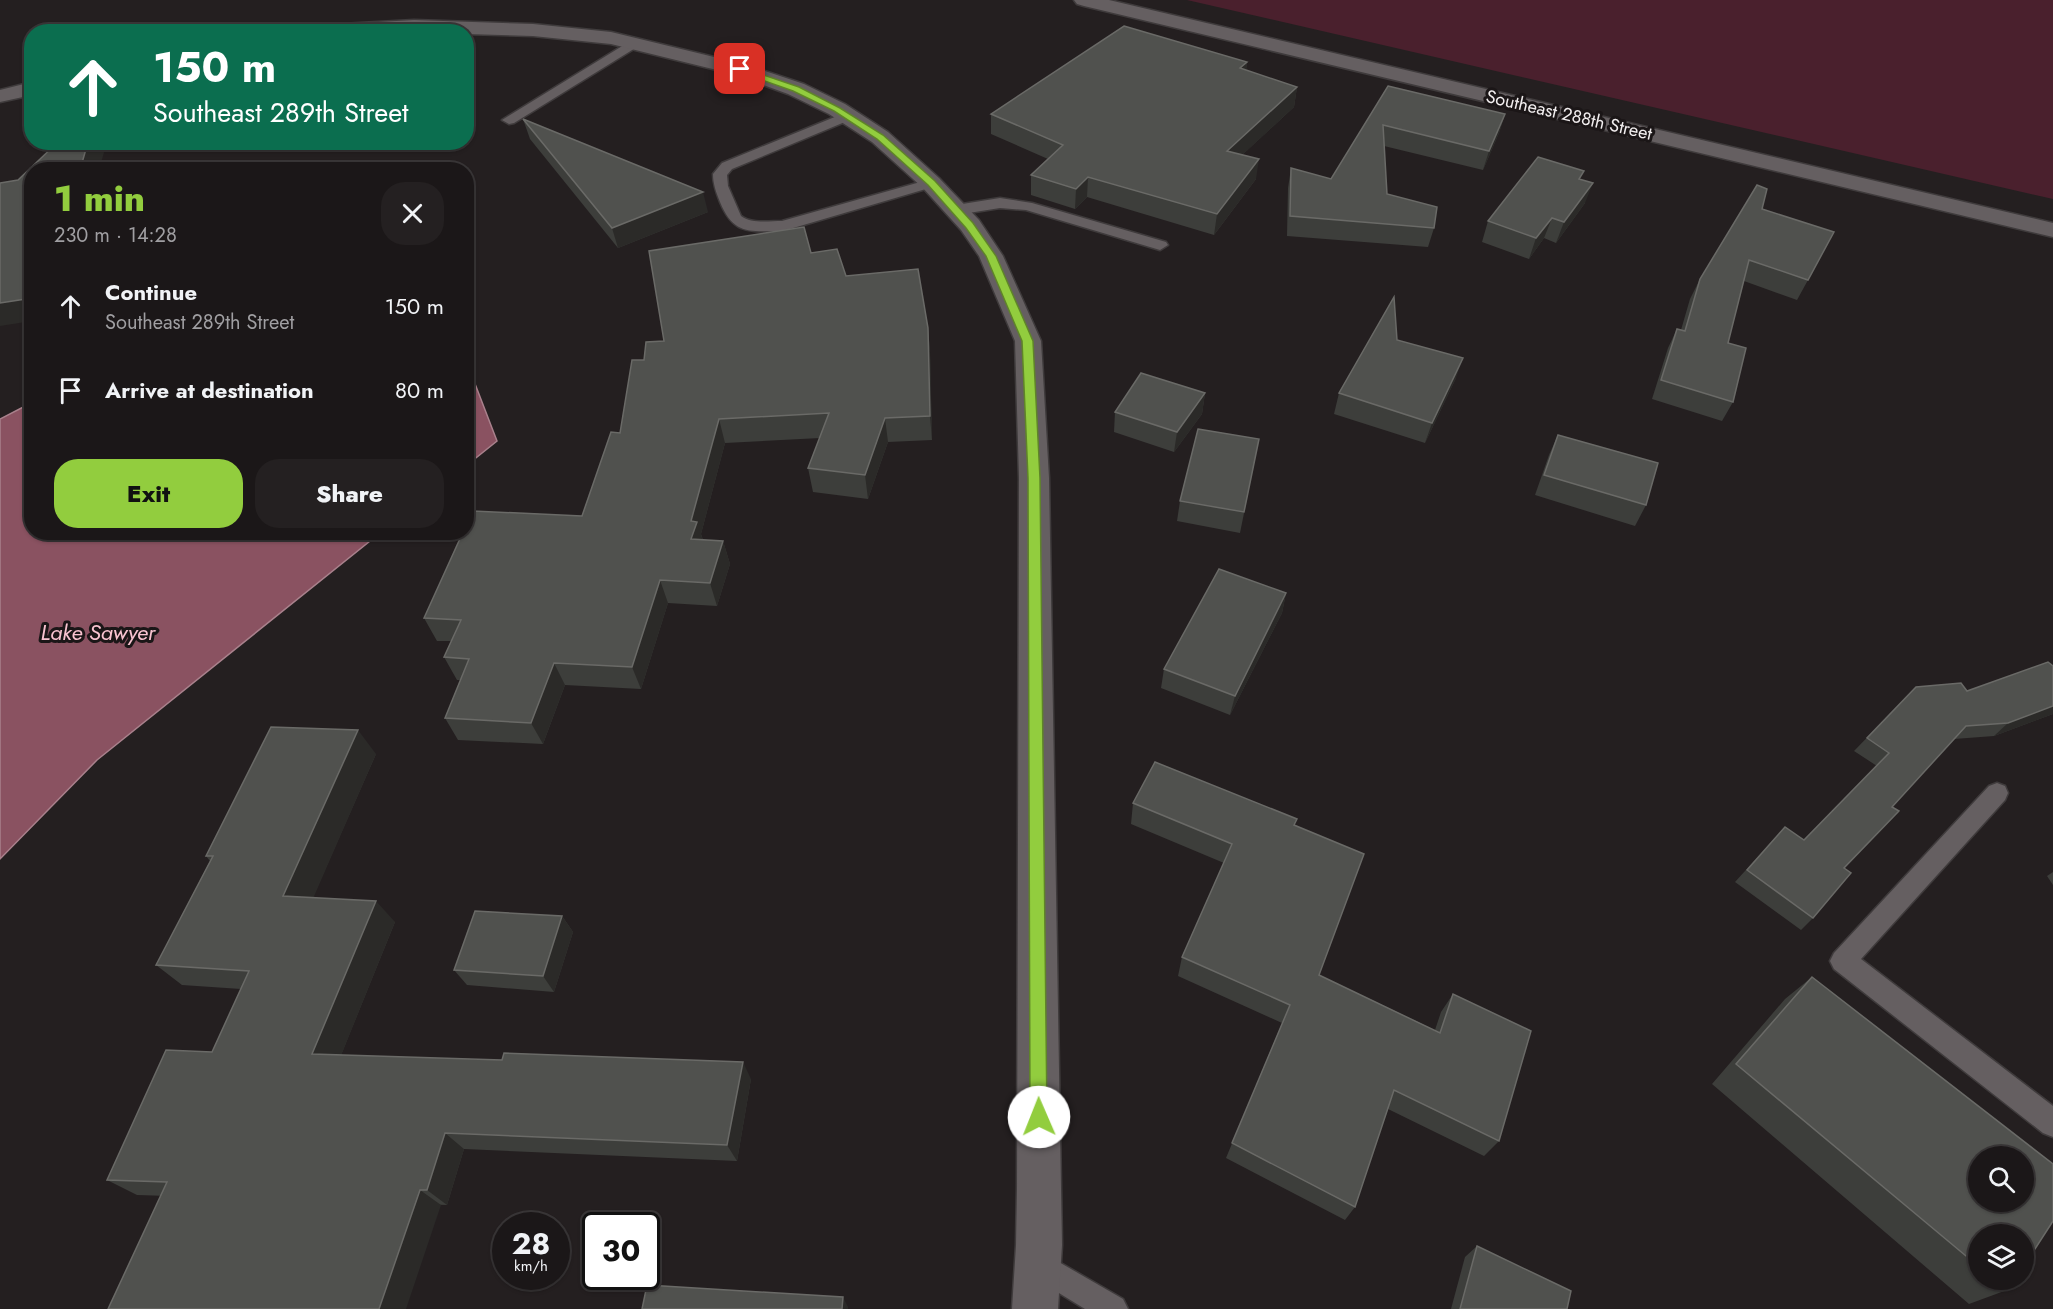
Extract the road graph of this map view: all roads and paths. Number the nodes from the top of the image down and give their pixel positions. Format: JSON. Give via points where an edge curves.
{"nodes":[{"id":1,"x":1084,"y":0,"type":"edge"},
{"id":2,"x":474,"y":28,"type":"edge"},
{"id":3,"x":622,"y":41,"type":"junction"},
{"id":4,"x":24,"y":90,"type":"edge"},
{"id":5,"x":0,"y":96,"type":"edge"},
{"id":6,"x":847,"y":116,"type":"junction"},
{"id":7,"x":509,"y":120,"type":"dead end"},
{"id":8,"x":931,"y":183,"type":"junction"},
{"id":9,"x":956,"y":210,"type":"junction"},
{"id":10,"x":2053,"y":230,"type":"edge"},
{"id":11,"x":1160,"y":245,"type":"dead end"},
{"id":12,"x":1997,"y":793,"type":"dead end"},
{"id":13,"x":2053,"y":1123,"type":"edge"},
{"id":14,"x":1038,"y":1264,"type":"junction"},
{"id":15,"x":1035,"y":1309,"type":"edge"},
{"id":16,"x":1113,"y":1309,"type":"edge"}],
"edges":[{"from":1,"to":10,"type":"street","name":"Southeast 288th Street"},
{"from":2,"to":3,"type":"street","via":[[533,30]]},
{"from":3,"to":6,"type":"street","via":[[740,69],[796,89]]},
{"from":3,"to":7,"type":"lane"},
{"from":4,"to":5,"type":"street"},
{"from":6,"to":8,"type":"street","via":[[880,137]]},
{"from":6,"to":8,"type":"lane","via":[[727,166],[720,174],[721,186],[734,218],[757,226],[783,226]]},
{"from":8,"to":9,"type":"street"},
{"from":9,"to":11,"type":"lane","via":[[1000,203],[1027,206]]},
{"from":9,"to":14,"type":"street","via":[[991,256],[1028,341],[1034,478]]},
{"from":12,"to":13,"type":"lane","via":[[1843,961]]},
{"from":14,"to":15,"type":"street"},
{"from":14,"to":16,"type":"lane"}]}
